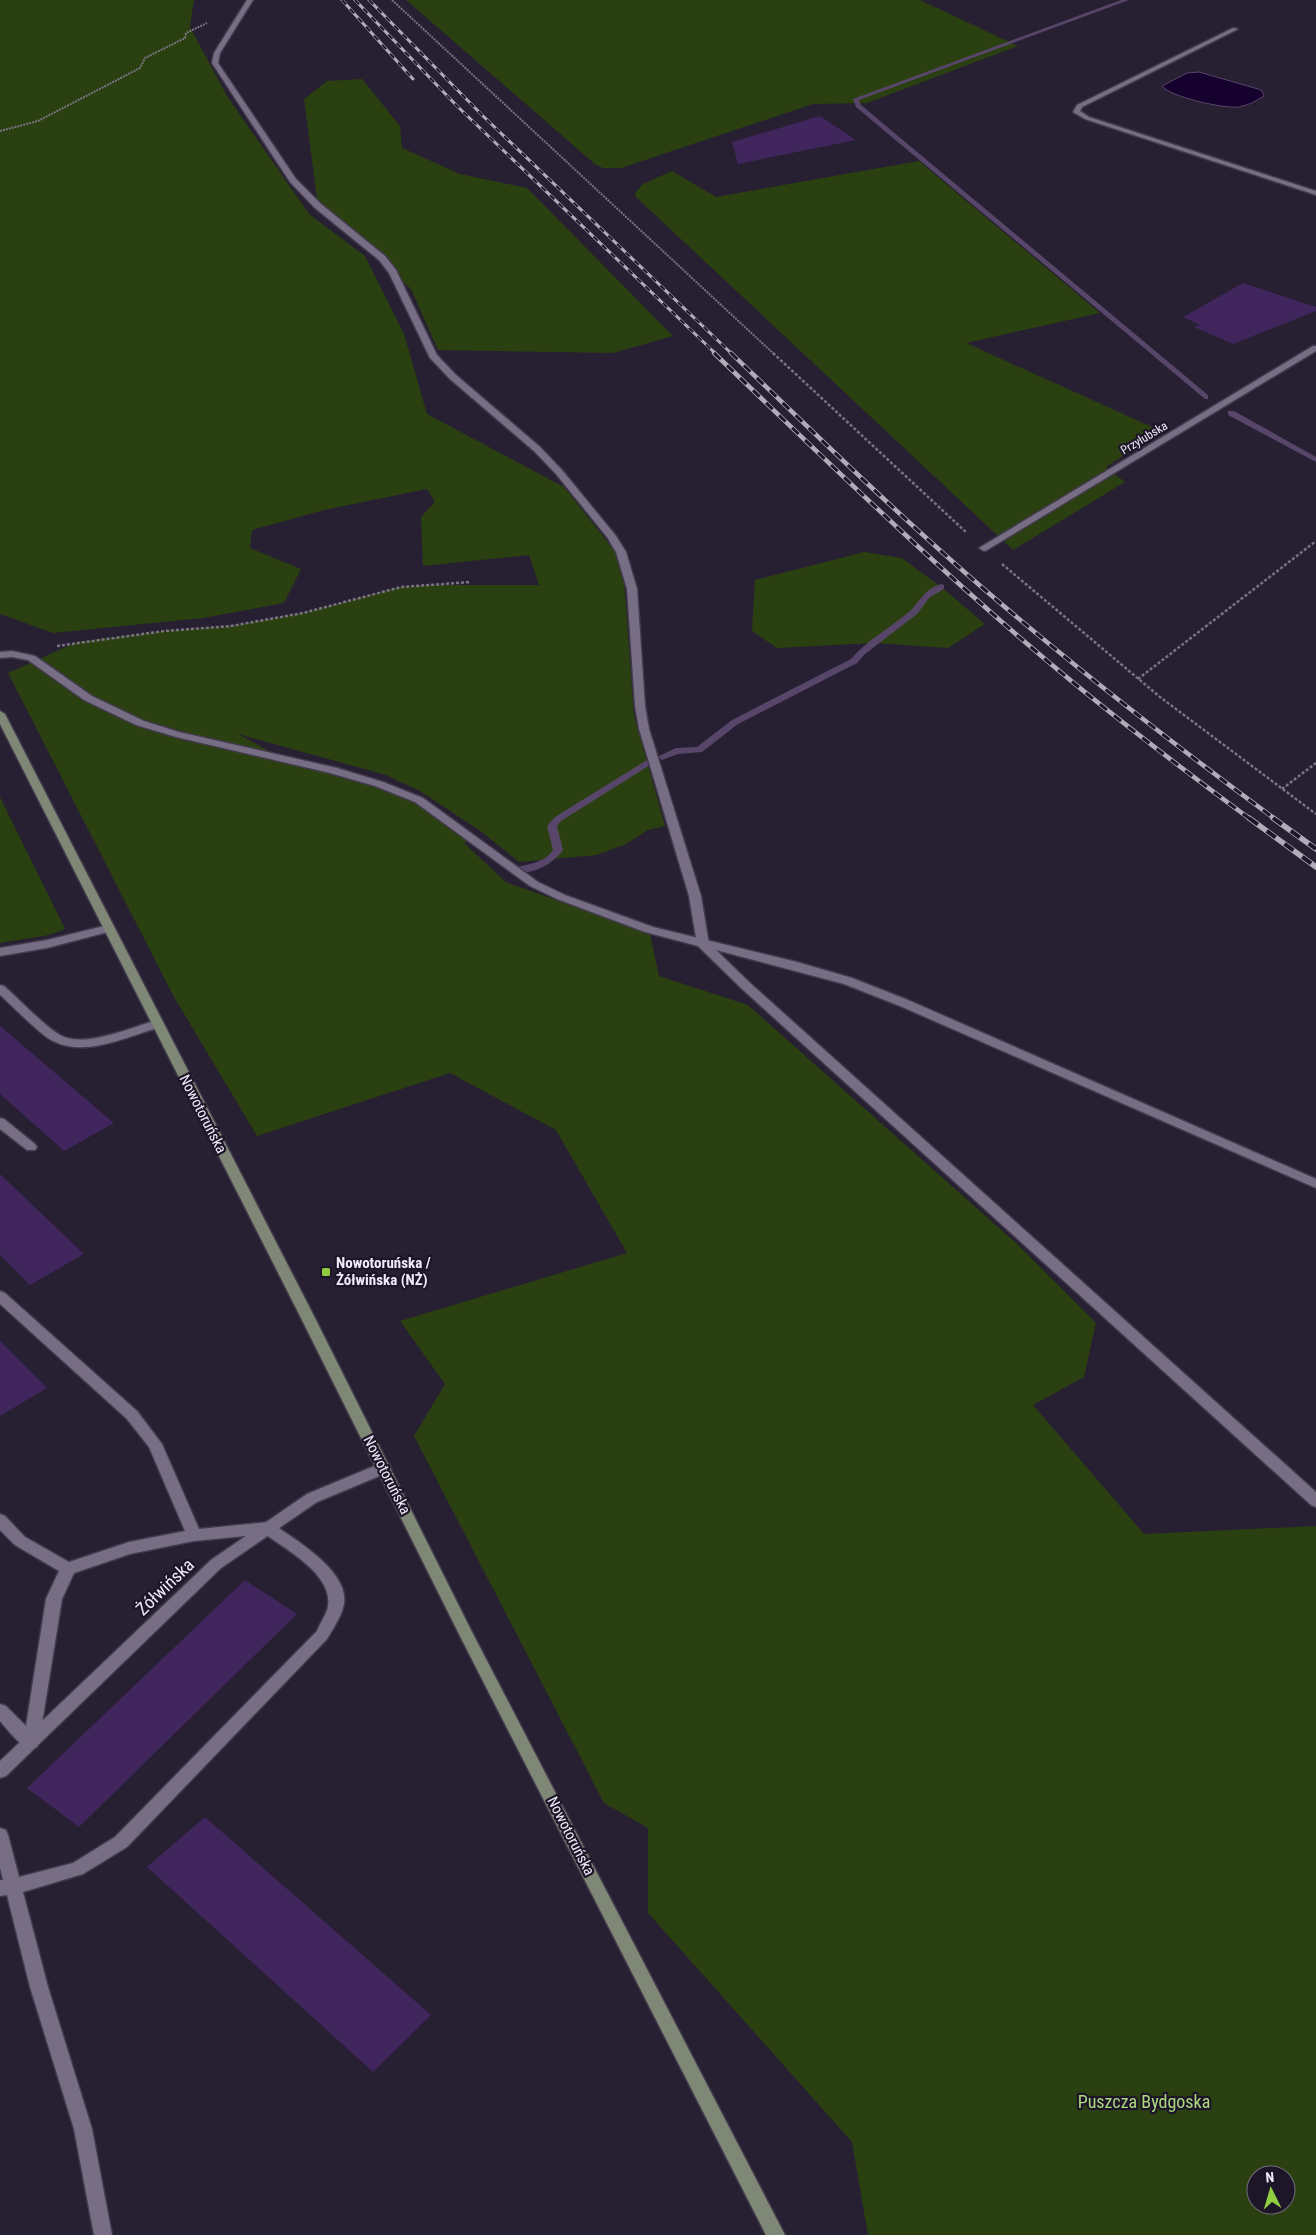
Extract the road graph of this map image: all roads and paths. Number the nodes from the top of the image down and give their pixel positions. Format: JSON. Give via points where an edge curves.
{"nodes":[{"id":1,"x":250,"y":0,"type":"edge"},
{"id":2,"x":392,"y":0,"type":"edge"},
{"id":3,"x":242,"y":13,"type":"junction"},
{"id":4,"x":1235,"y":30,"type":"dead end"},
{"id":5,"x":0,"y":131,"type":"edge"},
{"id":6,"x":1316,"y":193,"type":"edge"},
{"id":7,"x":1316,"y":348,"type":"edge"},
{"id":8,"x":1316,"y":541,"type":"edge"},
{"id":9,"x":984,"y":548,"type":"junction"},
{"id":10,"x":471,"y":582,"type":"dead end"},
{"id":11,"x":12,"y":654,"type":"junction"},
{"id":12,"x":0,"y":655,"type":"edge"},
{"id":13,"x":1138,"y":679,"type":"junction"},
{"id":14,"x":0,"y":714,"type":"edge"},
{"id":15,"x":1316,"y":764,"type":"edge"},
{"id":16,"x":1282,"y":789,"type":"junction"},
{"id":17,"x":1316,"y":814,"type":"edge"},
{"id":18,"x":108,"y":929,"type":"junction"},
{"id":19,"x":703,"y":944,"type":"junction"},
{"id":20,"x":0,"y":952,"type":"edge"},
{"id":21,"x":0,"y":990,"type":"edge"},
{"id":22,"x":157,"y":1024,"type":"junction"},
{"id":23,"x":0,"y":1122,"type":"edge"},
{"id":24,"x":32,"y":1147,"type":"dead end"},
{"id":25,"x":1316,"y":1184,"type":"edge"},
{"id":26,"x":0,"y":1296,"type":"edge"},
{"id":27,"x":384,"y":1468,"type":"junction"},
{"id":28,"x":1316,"y":1501,"type":"edge"},
{"id":29,"x":0,"y":1520,"type":"edge"},
{"id":30,"x":268,"y":1528,"type":"junction"},
{"id":31,"x":194,"y":1535,"type":"junction"},
{"id":32,"x":68,"y":1569,"type":"junction"},
{"id":33,"x":0,"y":1711,"type":"edge"},
{"id":34,"x":30,"y":1742,"type":"junction"},
{"id":35,"x":0,"y":1771,"type":"edge"},
{"id":36,"x":0,"y":1835,"type":"edge"},
{"id":37,"x":6,"y":1887,"type":"edge"},
{"id":38,"x":103,"y":2235,"type":"edge"},
{"id":39,"x":776,"y":2235,"type":"edge"}],
"edges":[{"from":1,"to":3,"type":"street"},
{"from":2,"to":9,"type":"path"},
{"from":3,"to":5,"type":"path","via":[[186,33],[185,38],[145,58],[140,68],[38,122]]},
{"from":3,"to":19,"type":"street","via":[[217,53],[215,63],[293,180],[318,206],[382,258],[403,290],[433,356],[559,472],[621,552],[632,588],[644,729],[695,896]]},
{"from":4,"to":6,"type":"street","via":[[1079,106],[1076,112]]},
{"from":7,"to":9,"type":"street","name":"Przyłubska"},
{"from":8,"to":13,"type":"path"},
{"from":9,"to":13,"type":"path"},
{"from":10,"to":11,"type":"path","via":[[401,587],[302,613],[231,626],[164,631]]},
{"from":11,"to":12,"type":"street"},
{"from":11,"to":19,"type":"street","via":[[31,658],[88,698],[140,723],[333,770],[419,800],[534,884],[649,930]]},
{"from":13,"to":16,"type":"path"},
{"from":14,"to":18,"type":"main road","name":"Nowotoruńska"},
{"from":15,"to":16,"type":"path"},
{"from":16,"to":17,"type":"path"},
{"from":18,"to":20,"type":"street"},
{"from":18,"to":22,"type":"main road","name":"Nowotoruńska"},
{"from":19,"to":25,"type":"street","via":[[793,965],[904,1003]]},
{"from":19,"to":28,"type":"street"},
{"from":21,"to":22,"type":"street","via":[[56,1038],[76,1044],[92,1043]]},
{"from":22,"to":27,"type":"main road","name":"Nowotoruńska"},
{"from":23,"to":24,"type":"street"},
{"from":26,"to":31,"type":"street","via":[[132,1415],[155,1444]]},
{"from":27,"to":30,"type":"street","name":"Żółwińska","via":[[312,1498]]},
{"from":27,"to":39,"type":"main road","name":"Nowotoruńska","via":[[467,1636]]},
{"from":29,"to":32,"type":"street","via":[[20,1541]]},
{"from":30,"to":31,"type":"street"},
{"from":30,"to":34,"type":"street","name":"Żółwińska","via":[[216,1564]]},
{"from":30,"to":37,"type":"street","via":[[311,1559],[335,1586],[336,1607],[322,1635],[121,1842],[77,1869]]},
{"from":31,"to":32,"type":"street","via":[[129,1548]]},
{"from":32,"to":34,"type":"street","via":[[54,1600]]},
{"from":33,"to":34,"type":"street"},
{"from":34,"to":35,"type":"street","name":"Żółwińska"},
{"from":36,"to":37,"type":"street"},
{"from":37,"to":38,"type":"street","via":[[83,2129]]}]}
